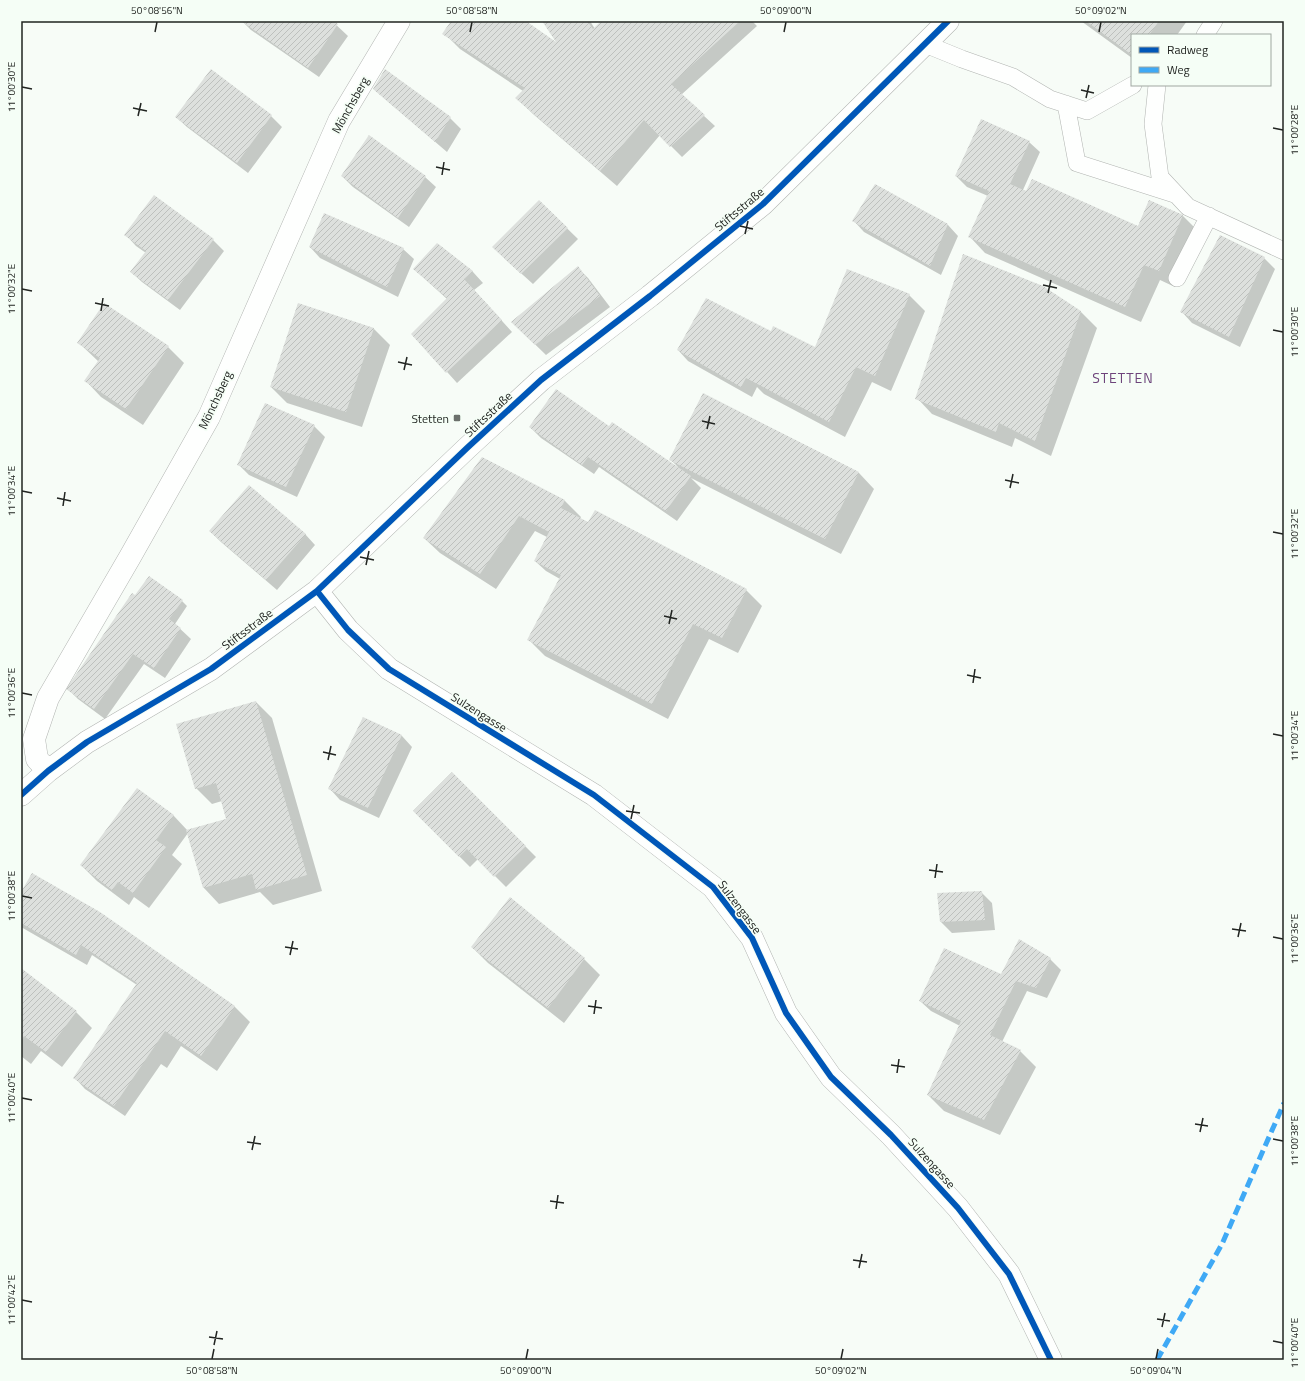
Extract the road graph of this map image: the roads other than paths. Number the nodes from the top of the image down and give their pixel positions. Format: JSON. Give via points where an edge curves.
{"nodes":[{"id":1,"x":399,"y":21,"type":"edge"},
{"id":2,"x":948,"y":21,"type":"edge"},
{"id":3,"x":1214,"y":21,"type":"edge"},
{"id":4,"x":1206,"y":34,"type":"edge"},
{"id":5,"x":925,"y":44,"type":"junction"},
{"id":6,"x":1131,"y":86,"type":"edge"},
{"id":7,"x":1157,"y":86,"type":"edge"},
{"id":8,"x":1066,"y":104,"type":"junction"},
{"id":9,"x":1175,"y":195,"type":"junction"},
{"id":10,"x":1209,"y":216,"type":"junction"},
{"id":11,"x":1284,"y":251,"type":"edge"},
{"id":12,"x":1177,"y":278,"type":"dead end"},
{"id":13,"x":317,"y":591,"type":"junction"},
{"id":14,"x":27,"y":738,"type":"edge"},
{"id":15,"x":48,"y":771,"type":"junction"},
{"id":16,"x":21,"y":796,"type":"edge"},
{"id":17,"x":1051,"y":1360,"type":"edge"}],
"edges":[{"from":1,"to":14,"type":"street","name":"Mönchsberg","via":[[339,121],[209,417]]},
{"from":2,"to":5,"type":"street","name":"Stiftsstraße"},
{"from":3,"to":4,"type":"lane"},
{"from":5,"to":8,"type":"lane","via":[[1013,77],[1050,99]]},
{"from":5,"to":13,"type":"street","name":"Stiftsstraße","via":[[763,204],[541,380]]},
{"from":6,"to":8,"type":"lane","via":[[1087,111]]},
{"from":7,"to":9,"type":"lane","via":[[1153,124],[1160,177]]},
{"from":8,"to":9,"type":"lane","via":[[1077,163]]},
{"from":9,"to":10,"type":"lane","via":[[1188,206]]},
{"from":10,"to":11,"type":"lane"},
{"from":10,"to":12,"type":"lane"},
{"from":13,"to":15,"type":"street","name":"Stiftsstraße","via":[[211,669],[87,742]]},
{"from":13,"to":17,"type":"street","name":"Sulzengasse","via":[[348,630],[389,669],[594,795],[713,887],[752,938],[786,1013],[830,1077],[891,1135],[958,1208],[1009,1274]]},
{"from":14,"to":15,"type":"street","name":"Mönchsberg","via":[[37,759]]},
{"from":15,"to":16,"type":"street","name":"Stiftsstraße"}]}
